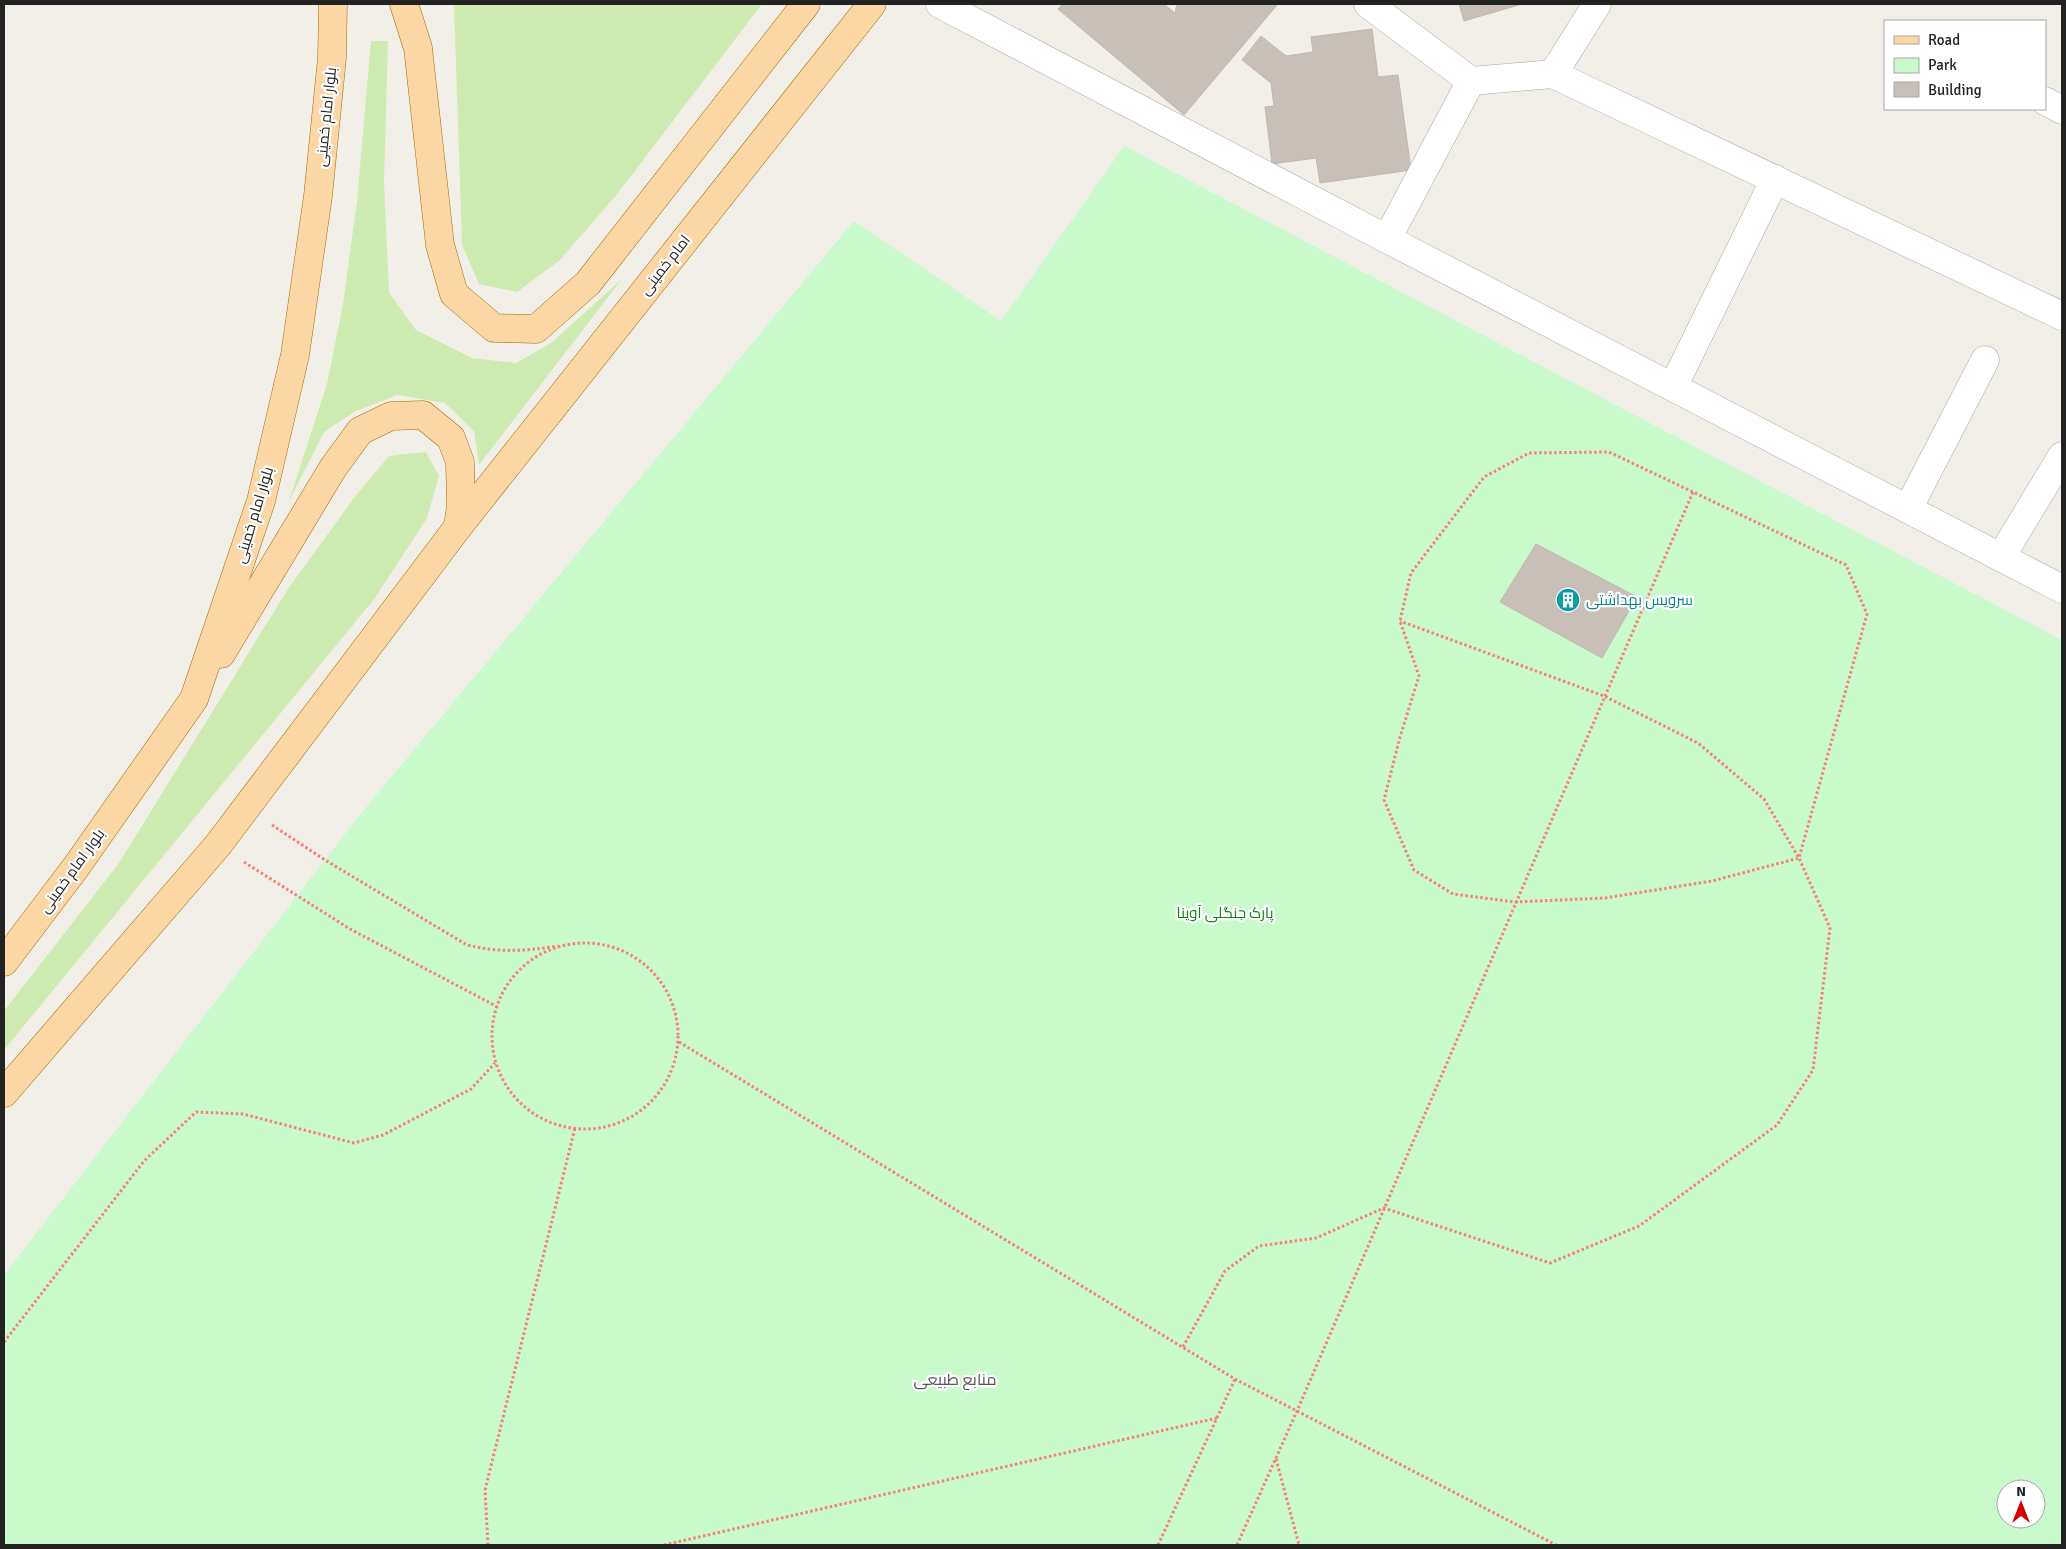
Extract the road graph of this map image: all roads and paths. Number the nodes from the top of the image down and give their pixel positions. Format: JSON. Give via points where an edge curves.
{"nodes":[{"id":1,"x":333,"y":4,"type":"edge"},
{"id":2,"x":404,"y":4,"type":"edge"},
{"id":3,"x":806,"y":4,"type":"edge"},
{"id":4,"x":872,"y":4,"type":"edge"},
{"id":5,"x":940,"y":4,"type":"edge"},
{"id":6,"x":1368,"y":4,"type":"edge"},
{"id":7,"x":1597,"y":4,"type":"edge"},
{"id":8,"x":1553,"y":74,"type":"junction"},
{"id":9,"x":1471,"y":81,"type":"junction"},
{"id":10,"x":2046,"y":102,"type":"edge"},
{"id":11,"x":2062,"y":110,"type":"edge"},
{"id":12,"x":1775,"y":179,"type":"junction"},
{"id":13,"x":1387,"y":239,"type":"junction"},
{"id":14,"x":2062,"y":316,"type":"edge"},
{"id":15,"x":1985,"y":360,"type":"dead end"},
{"id":16,"x":1673,"y":386,"type":"junction"},
{"id":17,"x":2062,"y":456,"type":"edge"},
{"id":18,"x":1693,"y":492,"type":"junction"},
{"id":19,"x":1908,"y":509,"type":"junction"},
{"id":20,"x":458,"y":527,"type":"junction"},
{"id":21,"x":2001,"y":557,"type":"junction"},
{"id":22,"x":2062,"y":589,"type":"edge"},
{"id":23,"x":1400,"y":621,"type":"junction"},
{"id":24,"x":1604,"y":696,"type":"junction"},
{"id":25,"x":194,"y":699,"type":"junction"},
{"id":26,"x":245,"y":807,"type":"junction"},
{"id":27,"x":218,"y":846,"type":"junction"},
{"id":28,"x":1799,"y":858,"type":"junction"},
{"id":29,"x":1515,"y":902,"type":"junction"},
{"id":30,"x":564,"y":945,"type":"junction"},
{"id":31,"x":4,"y":962,"type":"edge"},
{"id":32,"x":496,"y":1006,"type":"junction"},
{"id":33,"x":679,"y":1042,"type":"junction"},
{"id":34,"x":495,"y":1063,"type":"junction"},
{"id":35,"x":4,"y":1093,"type":"edge"},
{"id":36,"x":574,"y":1128,"type":"junction"},
{"id":37,"x":1384,"y":1208,"type":"junction"},
{"id":38,"x":4,"y":1342,"type":"edge"},
{"id":39,"x":1183,"y":1347,"type":"junction"},
{"id":40,"x":1235,"y":1379,"type":"junction"},
{"id":41,"x":1297,"y":1411,"type":"junction"},
{"id":42,"x":1217,"y":1418,"type":"junction"},
{"id":43,"x":1276,"y":1459,"type":"junction"},
{"id":44,"x":488,"y":1545,"type":"edge"},
{"id":45,"x":664,"y":1545,"type":"edge"},
{"id":46,"x":1158,"y":1545,"type":"edge"},
{"id":47,"x":1237,"y":1545,"type":"edge"},
{"id":48,"x":1299,"y":1545,"type":"edge"},
{"id":49,"x":1556,"y":1545,"type":"edge"}],
"edges":[{"from":1,"to":25,"type":"main road","name":"بلوار امام خمینی","via":[[332,58],[318,196],[295,355],[261,501]]},
{"from":2,"to":3,"type":"main road","via":[[418,48],[440,245],[454,294],[494,328],[536,329],[588,283]]},
{"from":4,"to":20,"type":"main road","name":"امام خمینی"},
{"from":5,"to":13,"type":"street"},
{"from":6,"to":9,"type":"street"},
{"from":7,"to":8,"type":"street"},
{"from":8,"to":9,"type":"street"},
{"from":8,"to":12,"type":"street"},
{"from":9,"to":13,"type":"street"},
{"from":10,"to":11,"type":"street"},
{"from":12,"to":14,"type":"street"},
{"from":12,"to":16,"type":"street"},
{"from":13,"to":16,"type":"street"},
{"from":15,"to":19,"type":"street"},
{"from":16,"to":19,"type":"street"},
{"from":17,"to":21,"type":"street"},
{"from":18,"to":23,"type":"path","via":[[1609,452],[1529,453],[1484,477],[1411,573]]},
{"from":18,"to":24,"type":"path"},
{"from":18,"to":28,"type":"path","via":[[1846,565],[1867,614]]},
{"from":19,"to":21,"type":"street"},
{"from":20,"to":25,"type":"main road","via":[[460,462],[451,438],[423,415],[391,416],[360,431],[333,468]]},
{"from":20,"to":26,"type":"main road"},
{"from":21,"to":22,"type":"street"},
{"from":23,"to":24,"type":"path"},
{"from":23,"to":29,"type":"path","via":[[1419,676],[1384,800],[1414,870],[1453,894]]},
{"from":24,"to":28,"type":"path","via":[[1698,743],[1764,798]]},
{"from":24,"to":29,"type":"path"},
{"from":25,"to":31,"type":"main road","name":"بلوار امام خمینی","via":[[76,867]]},
{"from":26,"to":27,"type":"main road"},
{"from":26,"to":30,"type":"path","via":[[325,860],[467,945],[492,951],[527,951]]},
{"from":27,"to":32,"type":"path","via":[[350,929]]},
{"from":27,"to":35,"type":"main road"},
{"from":28,"to":29,"type":"path","via":[[1712,881],[1605,898]]},
{"from":28,"to":37,"type":"path","via":[[1830,928],[1813,1070],[1777,1125],[1639,1226],[1550,1263]]},
{"from":29,"to":37,"type":"path"},
{"from":30,"to":32,"type":"path","via":[[534,958],[511,979]]},
{"from":30,"to":33,"type":"path","via":[[598,944],[631,954],[658,976],[675,1007]]},
{"from":32,"to":34,"type":"path","via":[[492,1034]]},
{"from":33,"to":36,"type":"path","via":[[672,1071],[656,1097],[633,1116],[605,1127]]},
{"from":33,"to":39,"type":"path"},
{"from":34,"to":36,"type":"path","via":[[507,1087],[525,1107],[548,1121]]},
{"from":34,"to":38,"type":"path","via":[[471,1089],[382,1135],[354,1143],[244,1114],[196,1112],[144,1161]]},
{"from":36,"to":44,"type":"path","via":[[485,1490]]},
{"from":37,"to":39,"type":"path","via":[[1316,1238],[1259,1246],[1225,1271]]},
{"from":37,"to":41,"type":"path"},
{"from":39,"to":40,"type":"path"},
{"from":40,"to":41,"type":"path"},
{"from":40,"to":42,"type":"path"},
{"from":41,"to":43,"type":"path"},
{"from":41,"to":49,"type":"path"},
{"from":42,"to":45,"type":"path"},
{"from":42,"to":46,"type":"path"},
{"from":43,"to":47,"type":"path"},
{"from":43,"to":48,"type":"path"}]}
